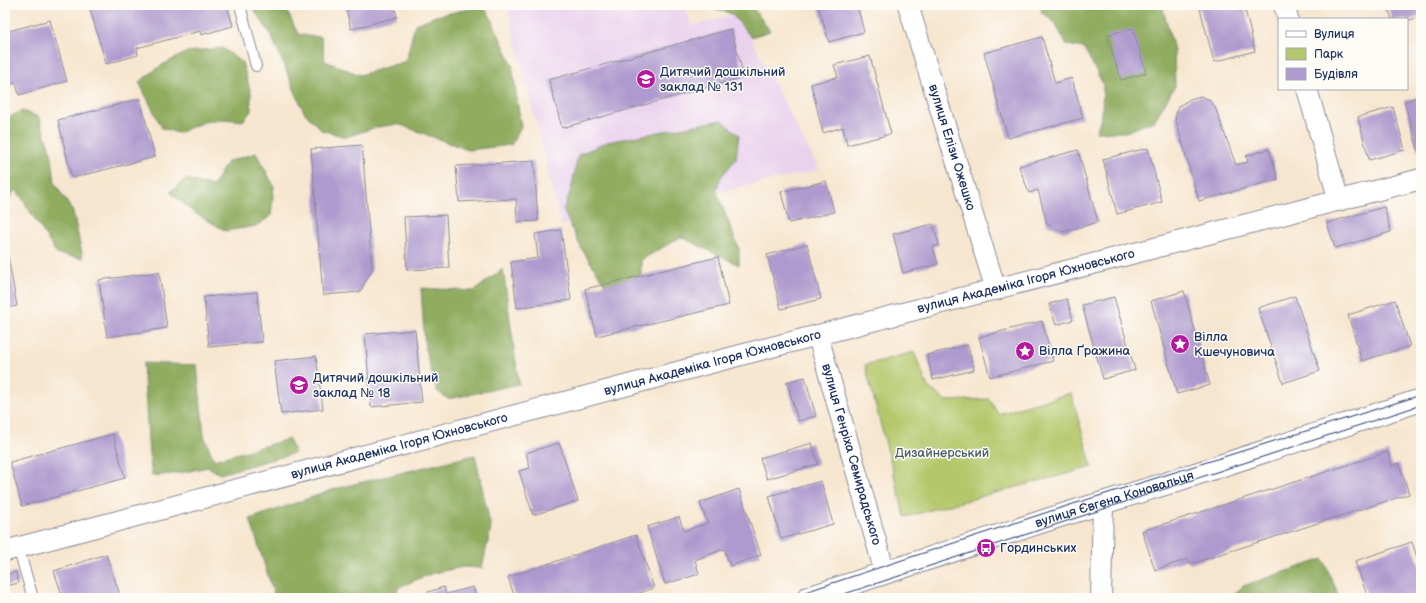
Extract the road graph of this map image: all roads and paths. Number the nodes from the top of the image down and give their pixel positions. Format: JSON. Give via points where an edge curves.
{"nodes":[{"id":1,"x":240,"y":5,"type":"edge"},
{"id":2,"x":908,"y":5,"type":"edge"},
{"id":3,"x":1284,"y":5,"type":"edge"},
{"id":4,"x":1288,"y":18,"type":"edge"},
{"id":5,"x":256,"y":66,"type":"dead end"},
{"id":6,"x":1307,"y":90,"type":"edge"},
{"id":7,"x":1421,"y":180,"type":"edge"},
{"id":8,"x":1339,"y":201,"type":"junction"},
{"id":9,"x":996,"y":290,"type":"junction"},
{"id":10,"x":818,"y":336,"type":"junction"},
{"id":11,"x":1421,"y":400,"type":"edge"},
{"id":12,"x":1103,"y":503,"type":"junction"},
{"id":13,"x":11,"y":549,"type":"edge"},
{"id":14,"x":885,"y":573,"type":"junction"},
{"id":15,"x":33,"y":598,"type":"edge"},
{"id":16,"x":808,"y":598,"type":"edge"},
{"id":17,"x":1101,"y":598,"type":"edge"}],
"edges":[{"from":1,"to":5,"type":"lane"},
{"from":2,"to":9,"type":"street","name":"вулиця Елізи Ожешко"},
{"from":3,"to":4,"type":"street"},
{"from":6,"to":8,"type":"street"},
{"from":7,"to":8,"type":"street","name":"вулиця Академіка Ігоря Юхновського"},
{"from":8,"to":9,"type":"street","name":"вулиця Академіка Ігоря Юхновського"},
{"from":9,"to":10,"type":"street","name":"вулиця Академіка Ігоря Юхновського"},
{"from":10,"to":13,"type":"street","name":"вулиця Академіка Ігоря Юхновського"},
{"from":10,"to":14,"type":"street","name":"вулиця Генріха Семирадського"},
{"from":11,"to":12,"type":"street","name":"вулиця Євгена Коновальця"},
{"from":12,"to":14,"type":"street","name":"вулиця Євгена Коновальця"},
{"from":12,"to":17,"type":"street"},
{"from":13,"to":15,"type":"lane"},
{"from":14,"to":16,"type":"street","name":"вулиця Євгена Коновальця"}]}
